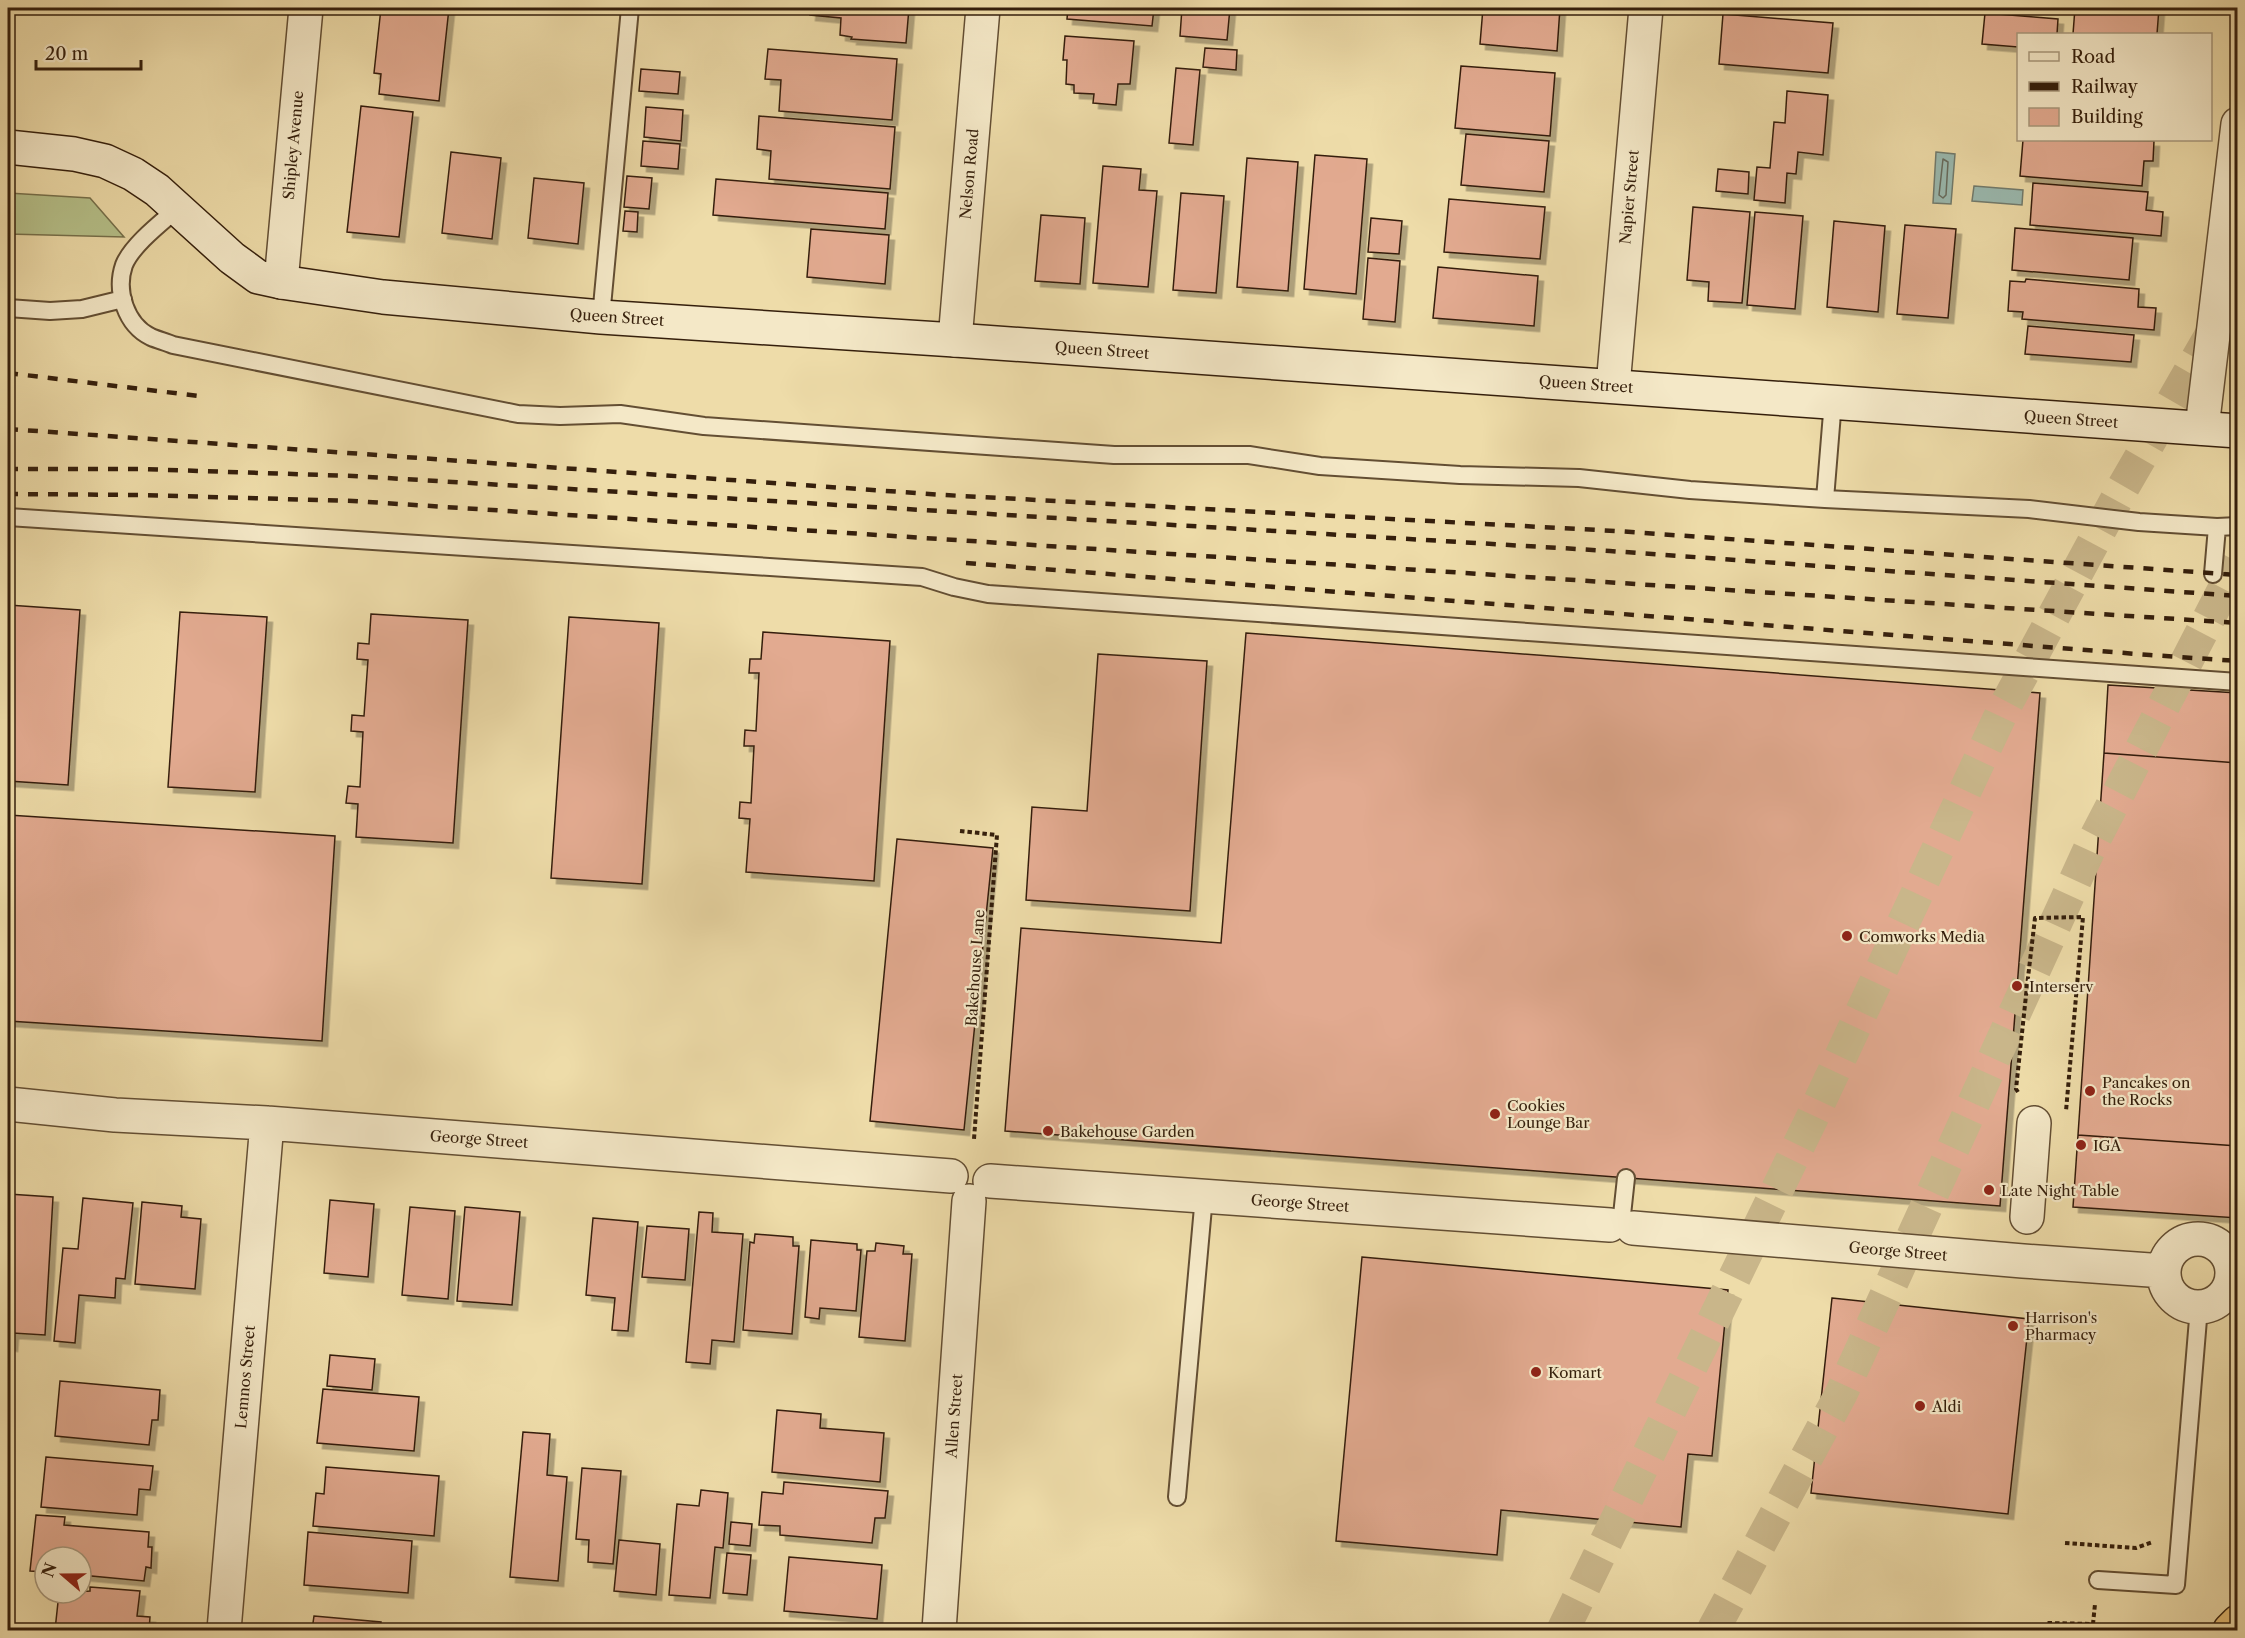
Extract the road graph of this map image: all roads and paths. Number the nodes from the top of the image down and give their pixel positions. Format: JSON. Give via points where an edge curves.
{"nodes":[{"id":1,"x":306,"y":8,"type":"edge"},
{"id":2,"x":630,"y":8,"type":"edge"},
{"id":3,"x":983,"y":8,"type":"edge"},
{"id":4,"x":1646,"y":8,"type":"edge"},
{"id":5,"x":2237,"y":142,"type":"edge"},
{"id":6,"x":8,"y":147,"type":"edge"},
{"id":7,"x":178,"y":208,"type":"junction"},
{"id":8,"x":281,"y":282,"type":"junction"},
{"id":9,"x":123,"y":299,"type":"junction"},
{"id":10,"x":8,"y":308,"type":"edge"},
{"id":11,"x":601,"y":317,"type":"junction"},
{"id":12,"x":955,"y":340,"type":"junction"},
{"id":13,"x":1613,"y":386,"type":"junction"},
{"id":14,"x":1833,"y":401,"type":"junction"},
{"id":15,"x":2202,"y":428,"type":"junction"},
{"id":16,"x":2238,"y":431,"type":"edge"},
{"id":17,"x":1825,"y":499,"type":"junction"},
{"id":18,"x":8,"y":517,"type":"edge"},
{"id":19,"x":2238,"y":526,"type":"edge"},
{"id":20,"x":2217,"y":527,"type":"junction"},
{"id":21,"x":2213,"y":574,"type":"dead end"},
{"id":22,"x":2238,"y":682,"type":"edge"},
{"id":23,"x":960,"y":831,"type":"dead end"},
{"id":24,"x":2017,"y":986,"type":"dead end"},
{"id":25,"x":2027,"y":986,"type":"junction"},
{"id":26,"x":8,"y":1104,"type":"edge"},
{"id":27,"x":2066,"y":1112,"type":"dead end"},
{"id":28,"x":267,"y":1123,"type":"junction"},
{"id":29,"x":2034,"y":1123,"type":"joint"},
{"id":30,"x":974,"y":1139,"type":"dead end"},
{"id":31,"x":1626,"y":1178,"type":"dead end"},
{"id":32,"x":970,"y":1186,"type":"junction"},
{"id":33,"x":1204,"y":1196,"type":"junction"},
{"id":34,"x":2027,"y":1217,"type":"dead end"},
{"id":35,"x":1622,"y":1223,"type":"junction"},
{"id":36,"x":2164,"y":1271,"type":"junction"},
{"id":37,"x":2235,"y":1278,"type":"edge"},
{"id":38,"x":2199,"y":1307,"type":"junction"},
{"id":39,"x":1178,"y":1497,"type":"dead end"},
{"id":40,"x":2153,"y":1542,"type":"dead end"},
{"id":41,"x":2065,"y":1543,"type":"dead end"},
{"id":42,"x":2098,"y":1580,"type":"joint"},
{"id":43,"x":2238,"y":1622,"type":"edge"},
{"id":44,"x":224,"y":1630,"type":"edge"},
{"id":45,"x":939,"y":1630,"type":"edge"},
{"id":46,"x":2047,"y":1630,"type":"edge"},
{"id":47,"x":2230,"y":1630,"type":"edge"}],
"edges":[{"from":1,"to":8,"type":"street","name":"Shipley Avenue"},
{"from":2,"to":11,"type":"lane"},
{"from":3,"to":12,"type":"street","name":"Nelson Road"},
{"from":4,"to":13,"type":"street","name":"Napier Street"},
{"from":5,"to":15,"type":"street"},
{"from":6,"to":7,"type":"street","name":"Queen Street","via":[[105,161],[133,174]]},
{"from":7,"to":8,"type":"street","name":"Queen Street","via":[[258,277]]},
{"from":7,"to":9,"type":"lane","via":[[146,237],[124,265]]},
{"from":8,"to":11,"type":"street","name":"Queen Street","via":[[382,297]]},
{"from":9,"to":10,"type":"lane","via":[[82,309]]},
{"from":9,"to":17,"type":"lane","via":[[136,326],[151,337],[174,345],[518,414],[620,414],[704,426],[1090,454],[1249,455],[1320,466],[1579,478]]},
{"from":11,"to":12,"type":"street","name":"Queen Street"},
{"from":12,"to":13,"type":"street","name":"Queen Street"},
{"from":13,"to":14,"type":"street","name":"Queen Street"},
{"from":14,"to":15,"type":"street","name":"Queen Street"},
{"from":14,"to":17,"type":"lane"},
{"from":15,"to":16,"type":"street","name":"Queen Street"},
{"from":17,"to":20,"type":"lane","via":[[2029,509]]},
{"from":18,"to":22,"type":"lane","via":[[922,577],[988,594]]},
{"from":19,"to":20,"type":"lane"},
{"from":20,"to":21,"type":"lane"},
{"from":23,"to":30,"type":"path","name":"Bakehouse Lane","via":[[997,835]]},
{"from":24,"to":25,"type":"path"},
{"from":25,"to":27,"type":"path","via":[[2034,918],[2083,917]]},
{"from":25,"to":29,"type":"path","via":[[2016,1089]]},
{"from":26,"to":28,"type":"street","name":"George Street","via":[[115,1115]]},
{"from":28,"to":32,"type":"street","name":"George Street"},
{"from":28,"to":44,"type":"street","name":"Lemnos Street"},
{"from":29,"to":34,"type":"street"},
{"from":31,"to":35,"type":"lane"},
{"from":32,"to":33,"type":"street","name":"George Street"},
{"from":32,"to":45,"type":"street","name":"Allen Street"},
{"from":33,"to":35,"type":"street","name":"George Street"},
{"from":33,"to":39,"type":"lane"},
{"from":35,"to":36,"type":"street","name":"George Street","via":[[2002,1260]]},
{"from":36,"to":37,"type":"street","via":[[2172,1250],[2198,1239],[2222,1249]]},
{"from":36,"to":38,"type":"street","via":[[2168,1290],[2176,1300]]},
{"from":37,"to":38,"type":"street","via":[[2217,1302]]},
{"from":38,"to":42,"type":"lane","via":[[2176,1586]]},
{"from":40,"to":41,"type":"path","via":[[2136,1548]]},
{"from":42,"to":46,"type":"path","via":[[2093,1624],[2047,1623]]},
{"from":43,"to":47,"type":"highway"}]}
